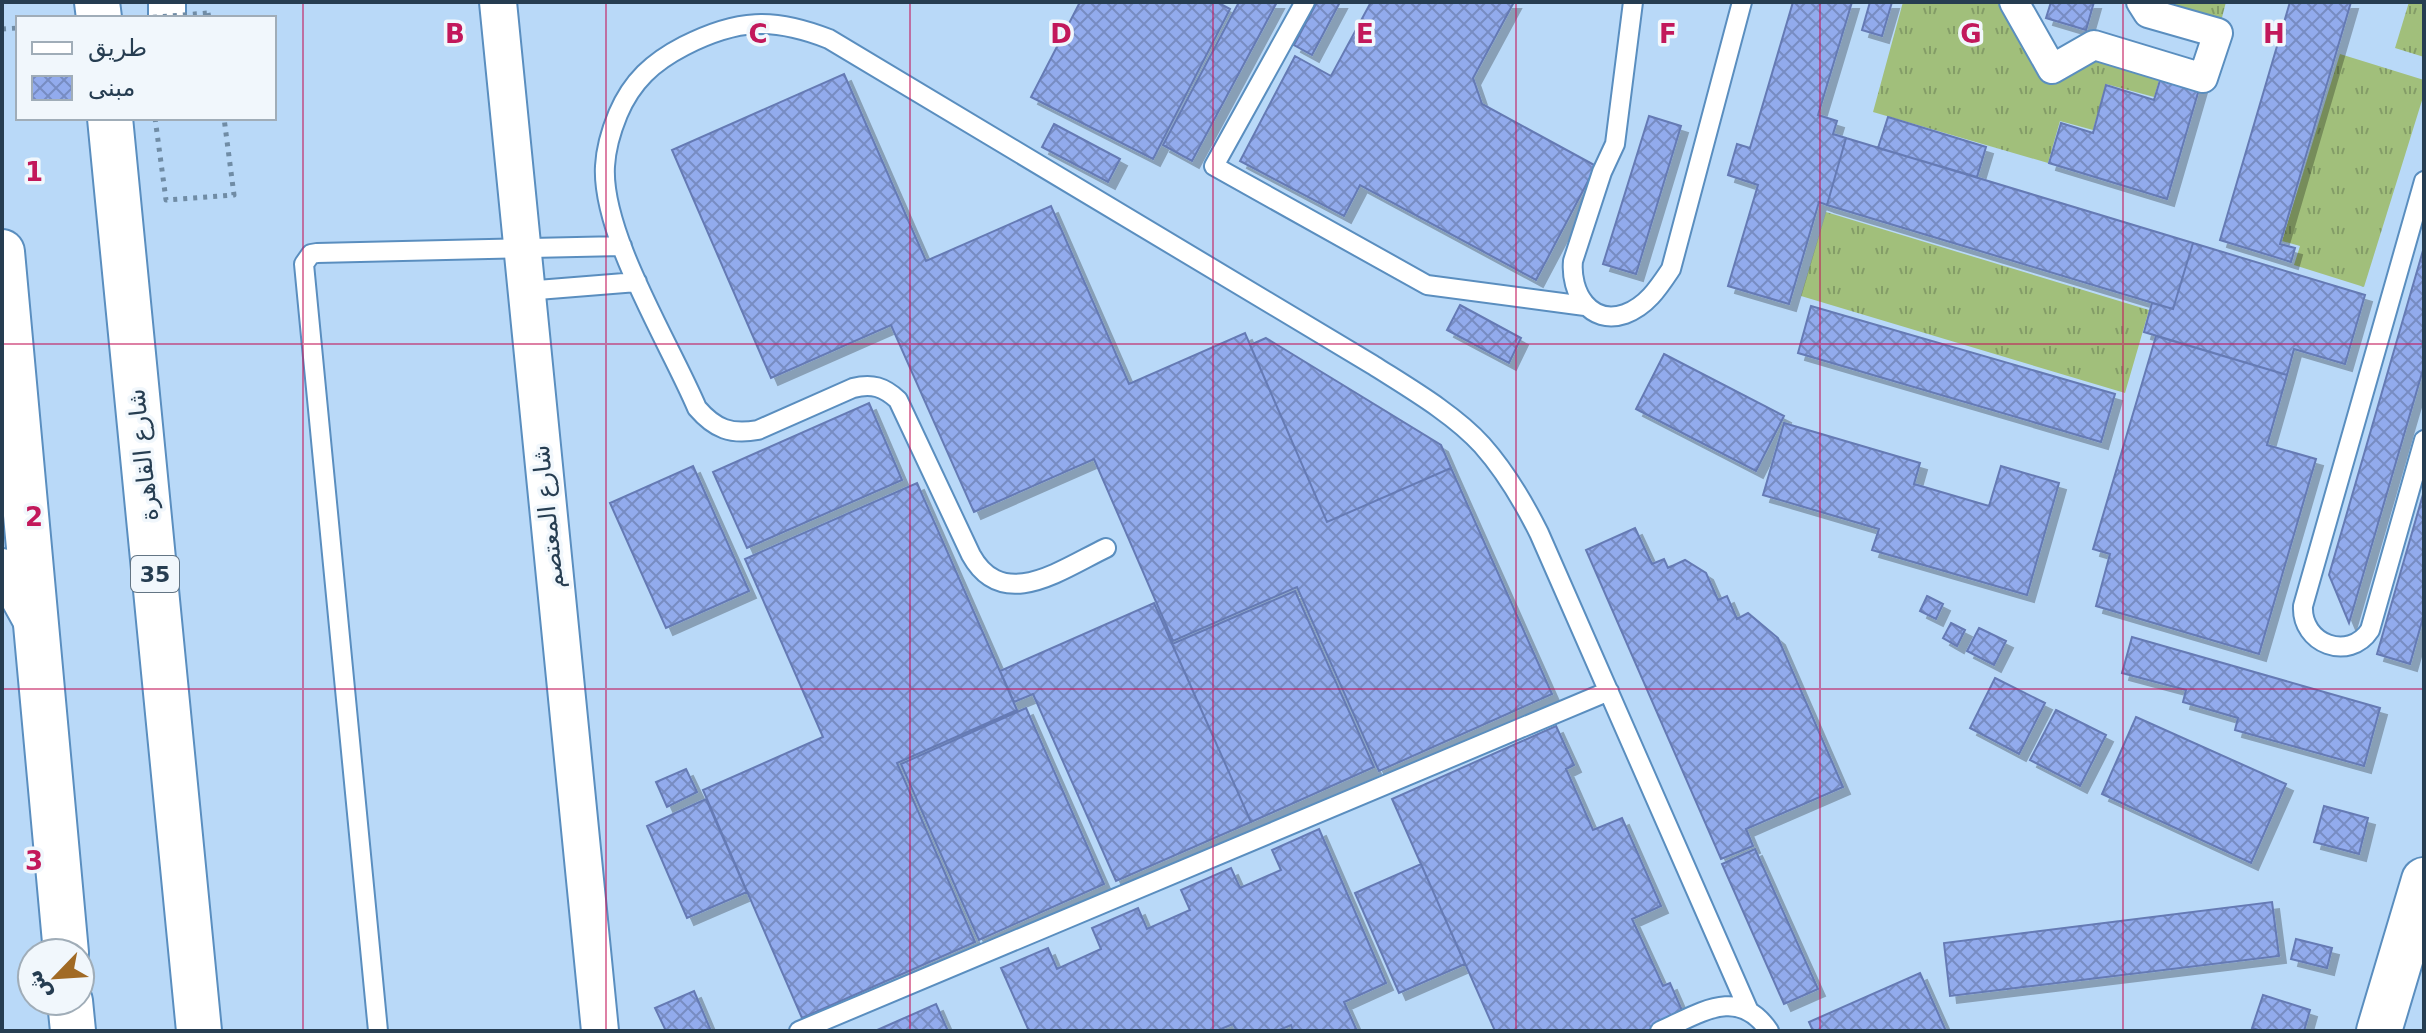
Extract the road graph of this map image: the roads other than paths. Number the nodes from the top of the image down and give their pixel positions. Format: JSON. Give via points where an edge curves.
{"nodes":[{"id":1,"x":498,"y":2,"type":"edge"},
{"id":2,"x":1305,"y":2,"type":"edge"},
{"id":3,"x":1633,"y":2,"type":"edge"},
{"id":4,"x":1742,"y":2,"type":"edge"},
{"id":5,"x":2014,"y":2,"type":"edge"},
{"id":6,"x":2141,"y":2,"type":"edge"},
{"id":7,"x":119,"y":129,"type":"edge"},
{"id":8,"x":2424,"y":181,"type":"edge"},
{"id":9,"x":622,"y":246,"type":"junction"},
{"id":10,"x":522,"y":247,"type":"junction"},
{"id":11,"x":2,"y":252,"type":"edge"},
{"id":12,"x":637,"y":282,"type":"junction"},
{"id":13,"x":525,"y":291,"type":"junction"},
{"id":14,"x":1585,"y":306,"type":"junction"},
{"id":15,"x":2424,"y":440,"type":"edge"},
{"id":16,"x":1106,"y":548,"type":"dead end"},
{"id":17,"x":2,"y":567,"type":"edge"},
{"id":18,"x":36,"y":630,"type":"junction"},
{"id":19,"x":1609,"y":691,"type":"junction"},
{"id":20,"x":2424,"y":880,"type":"edge"},
{"id":21,"x":65,"y":937,"type":"edge"},
{"id":22,"x":1748,"y":1009,"type":"junction"},
{"id":23,"x":199,"y":1031,"type":"edge"},
{"id":24,"x":378,"y":1031,"type":"edge"},
{"id":25,"x":600,"y":1031,"type":"edge"},
{"id":26,"x":799,"y":1031,"type":"edge"},
{"id":27,"x":1660,"y":1031,"type":"edge"},
{"id":28,"x":1769,"y":1031,"type":"edge"},
{"id":29,"x":2379,"y":1031,"type":"edge"}],
"edges":[{"from":1,"to":10,"type":"street","name":"شارع المعتصم"},
{"from":2,"to":14,"type":"lane","via":[[1214,166],[1427,285]]},
{"from":3,"to":14,"type":"lane","via":[[1615,144],[1573,261],[1571,277]]},
{"from":4,"to":14,"type":"lane","via":[[1671,269],[1658,290],[1626,313],[1610,316]]},
{"from":5,"to":6,"type":"street","via":[[2052,69],[2094,45],[2203,78],[2218,33],[2148,13]]},
{"from":7,"to":23,"type":"main road","name":"شارع القاهرة","number":"35"},
{"from":8,"to":15,"type":"lane","via":[[2303,606],[2310,635],[2345,648],[2370,630]]},
{"from":9,"to":10,"type":"lane"},
{"from":9,"to":12,"type":"lane"},
{"from":9,"to":19,"type":"lane","via":[[606,190],[608,138],[640,75],[690,43],[761,22],[829,39],[1373,365],[1480,442],[1507,476],[1539,533]]},
{"from":10,"to":13,"type":"street","name":"شارع المعتصم"},
{"from":10,"to":24,"type":"lane","via":[[317,253],[304,264]]},
{"from":11,"to":18,"type":"main road"},
{"from":12,"to":13,"type":"lane"},
{"from":12,"to":16,"type":"lane","via":[[697,408],[723,430],[758,430],[853,388],[878,386],[898,400],[978,569],[991,579],[1022,585]]},
{"from":13,"to":25,"type":"street","name":"شارع المعتصم"},
{"from":17,"to":18,"type":"street"},
{"from":18,"to":21,"type":"main road"},
{"from":19,"to":22,"type":"lane"},
{"from":19,"to":26,"type":"lane"},
{"from":20,"to":29,"type":"main road"},
{"from":22,"to":27,"type":"lane","via":[[1719,1006]]},
{"from":22,"to":28,"type":"lane"}]}
